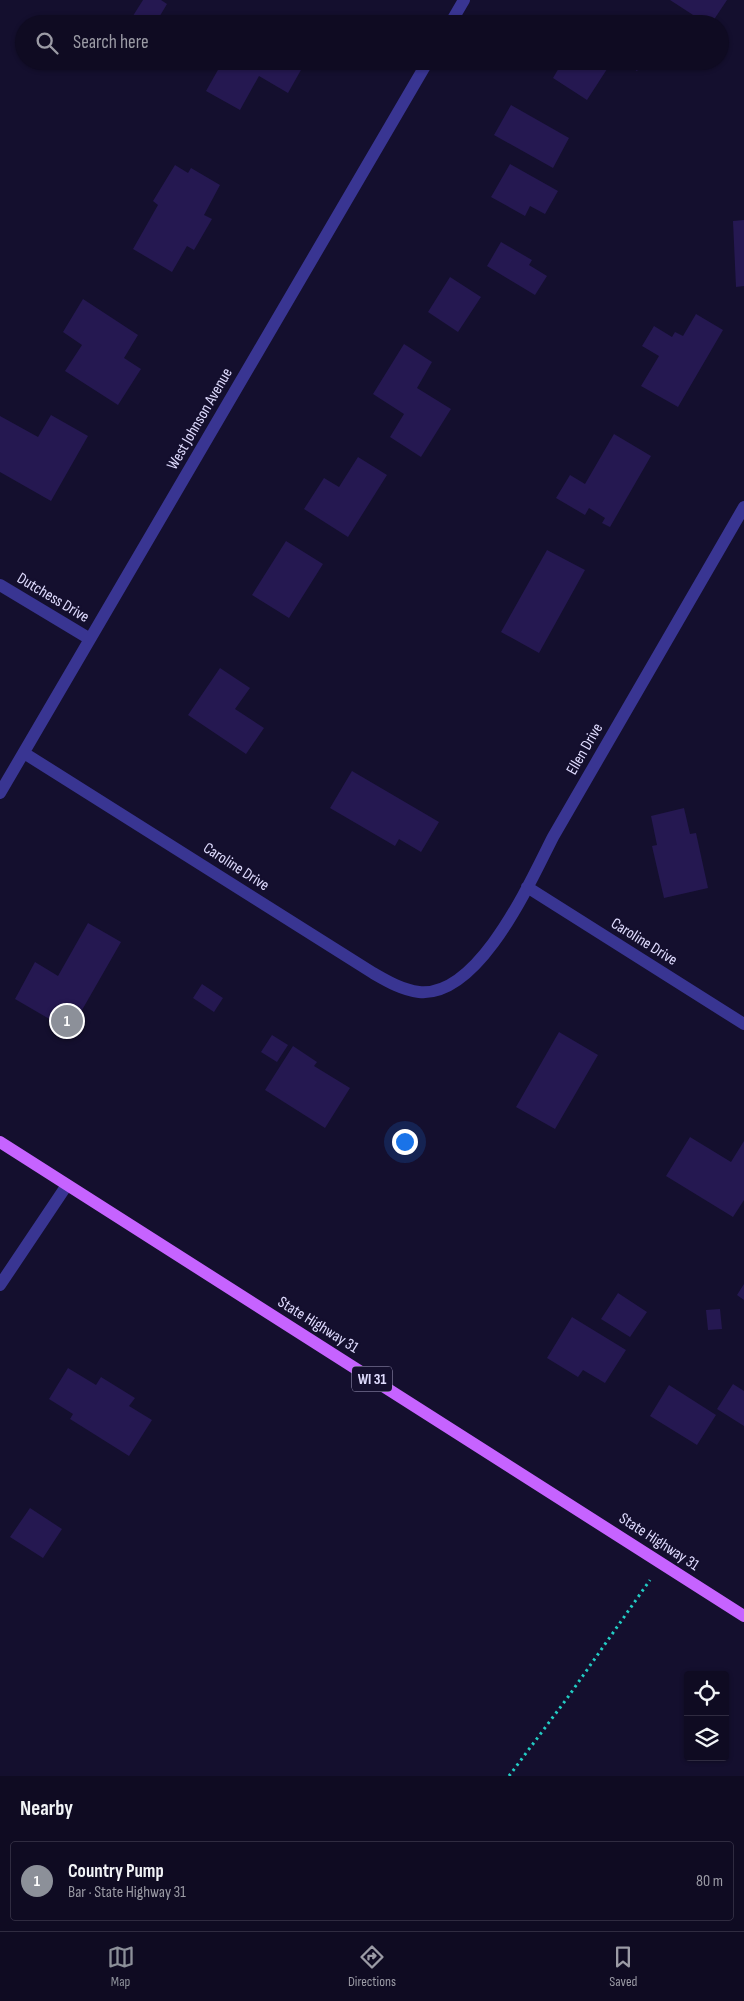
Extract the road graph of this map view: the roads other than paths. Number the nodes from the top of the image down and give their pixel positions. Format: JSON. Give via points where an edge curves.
{"nodes":[{"id":1,"x":464,"y":0,"type":"edge"},
{"id":2,"x":455,"y":15,"type":"edge"},
{"id":3,"x":423,"y":70,"type":"edge"},
{"id":4,"x":744,"y":507,"type":"edge"},
{"id":5,"x":0,"y":585,"type":"edge"},
{"id":6,"x":90,"y":639,"type":"junction"},
{"id":7,"x":24,"y":753,"type":"junction"},
{"id":8,"x":0,"y":793,"type":"edge"},
{"id":9,"x":528,"y":888,"type":"junction"},
{"id":10,"x":436,"y":989,"type":"joint"},
{"id":11,"x":744,"y":1024,"type":"edge"},
{"id":12,"x":0,"y":1142,"type":"edge"},
{"id":13,"x":67,"y":1184,"type":"junction"},
{"id":14,"x":0,"y":1286,"type":"edge"},
{"id":15,"x":744,"y":1616,"type":"edge"}],
"edges":[{"from":1,"to":2,"type":"street"},
{"from":3,"to":6,"type":"street","name":"West Johnson Avenue"},
{"from":4,"to":9,"type":"street","name":"Ellen Drive","via":[[552,838]]},
{"from":5,"to":6,"type":"street","name":"Dutchess Drive"},
{"from":6,"to":7,"type":"street","name":"West Johnson Avenue"},
{"from":7,"to":8,"type":"street","name":"West Johnson Avenue"},
{"from":7,"to":10,"type":"street","name":"Caroline Drive","via":[[373,973],[393,984],[420,992]]},
{"from":9,"to":10,"type":"street","name":"Ellen Drive","via":[[481,959],[466,975]]},
{"from":9,"to":11,"type":"street","name":"Caroline Drive"},
{"from":12,"to":13,"type":"main road","name":"State Highway 31","number":"WI 31"},
{"from":13,"to":14,"type":"street"},
{"from":13,"to":15,"type":"main road","name":"State Highway 31","number":"WI 31"}]}
